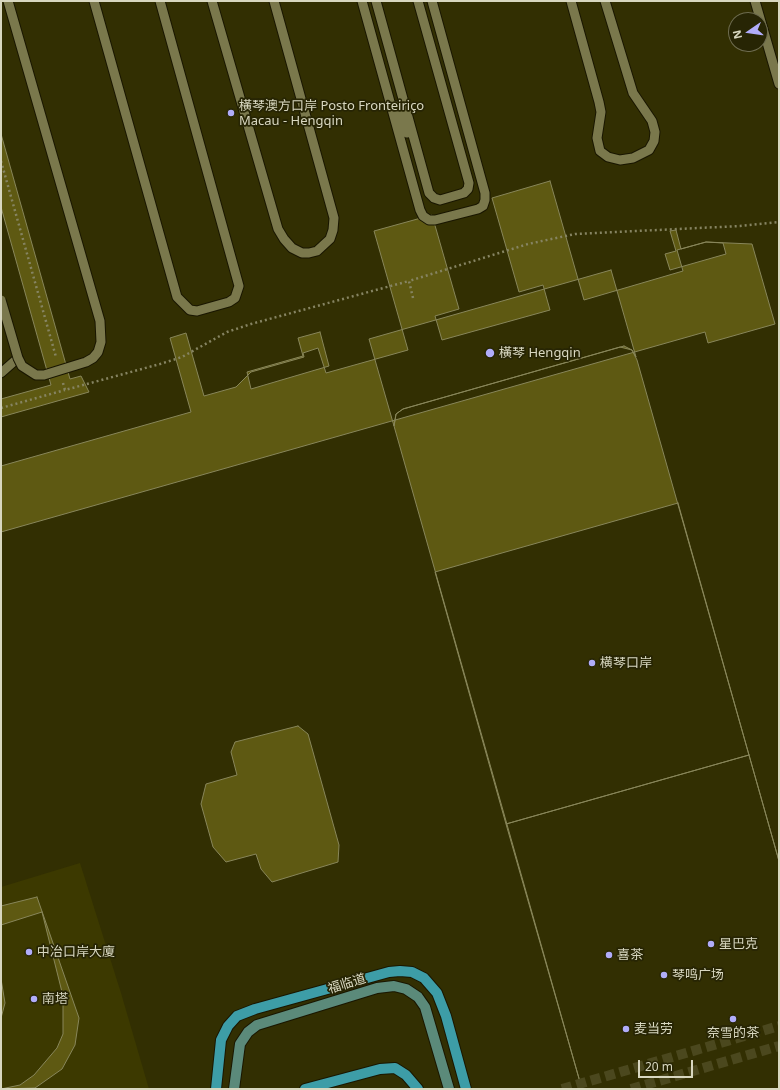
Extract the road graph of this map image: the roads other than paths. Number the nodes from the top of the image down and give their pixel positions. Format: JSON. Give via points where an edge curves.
{"nodes":[{"id":1,"x":8,"y":1,"type":"edge"},
{"id":2,"x":94,"y":1,"type":"edge"},
{"id":3,"x":100,"y":1,"type":"edge"},
{"id":4,"x":160,"y":1,"type":"edge"},
{"id":5,"x":212,"y":1,"type":"edge"},
{"id":6,"x":274,"y":1,"type":"edge"},
{"id":7,"x":362,"y":1,"type":"edge"},
{"id":8,"x":376,"y":1,"type":"edge"},
{"id":9,"x":418,"y":1,"type":"edge"},
{"id":10,"x":432,"y":1,"type":"edge"},
{"id":11,"x":571,"y":1,"type":"edge"},
{"id":12,"x":605,"y":1,"type":"edge"},
{"id":13,"x":755,"y":1,"type":"edge"},
{"id":14,"x":100,"y":19,"type":"junction"},
{"id":15,"x":381,"y":71,"type":"junction"},
{"id":16,"x":779,"y":84,"type":"edge"},
{"id":17,"x":466,"y":123,"type":"junction"},
{"id":18,"x":464,"y":165,"type":"junction"},
{"id":19,"x":422,"y":167,"type":"junction"},
{"id":20,"x":1,"y":300,"type":"edge"},
{"id":21,"x":18,"y":358,"type":"junction"},
{"id":22,"x":1,"y":374,"type":"edge"},
{"id":23,"x":216,"y":1089,"type":"edge"},
{"id":24,"x":234,"y":1089,"type":"edge"},
{"id":25,"x":305,"y":1089,"type":"edge"},
{"id":26,"x":418,"y":1089,"type":"edge"},
{"id":27,"x":449,"y":1089,"type":"edge"},
{"id":28,"x":466,"y":1089,"type":"edge"}],
"edges":[{"from":1,"to":21,"type":"lane","bridge":true,"via":[[100,321],[101,333],[101,342],[93,358],[58,371],[36,375],[22,366]]},
{"from":2,"to":14,"type":"lane","bridge":true},
{"from":3,"to":14,"type":"lane"},
{"from":4,"to":14,"type":"lane","bridge":true,"via":[[239,286],[235,298],[229,302],[197,311],[190,310],[178,297]]},
{"from":5,"to":6,"type":"lane","via":[[278,229],[292,248],[309,253],[317,251],[330,239],[334,218]]},
{"from":7,"to":15,"type":"lane"},
{"from":8,"to":19,"type":"lane"},
{"from":9,"to":18,"type":"lane"},
{"from":10,"to":17,"type":"lane"},
{"from":11,"to":12,"type":"lane","bridge":true,"via":[[601,112],[598,138],[600,151],[608,157],[620,160],[638,156],[649,150],[655,132],[652,121],[632,93]]},
{"from":13,"to":16,"type":"lane"},
{"from":15,"to":17,"type":"lane","via":[[420,210],[429,220],[478,209],[485,200]]},
{"from":15,"to":19,"type":"lane"},
{"from":17,"to":18,"type":"lane"},
{"from":18,"to":19,"type":"lane","via":[[468,189],[464,193],[440,200],[429,193]]},
{"from":20,"to":21,"type":"lane","bridge":true},
{"from":21,"to":22,"type":"lane"},
{"from":23,"to":28,"type":"main road","via":[[221,1040],[237,1016],[400,971],[412,972],[424,978],[437,993]]},
{"from":24,"to":27,"type":"main road","name":"福临道","via":[[240,1044],[248,1032],[257,1025],[377,988],[394,986],[406,989],[418,997],[425,1007]]},
{"from":25,"to":26,"type":"main road","via":[[380,1069],[395,1068],[406,1075]]}]}
